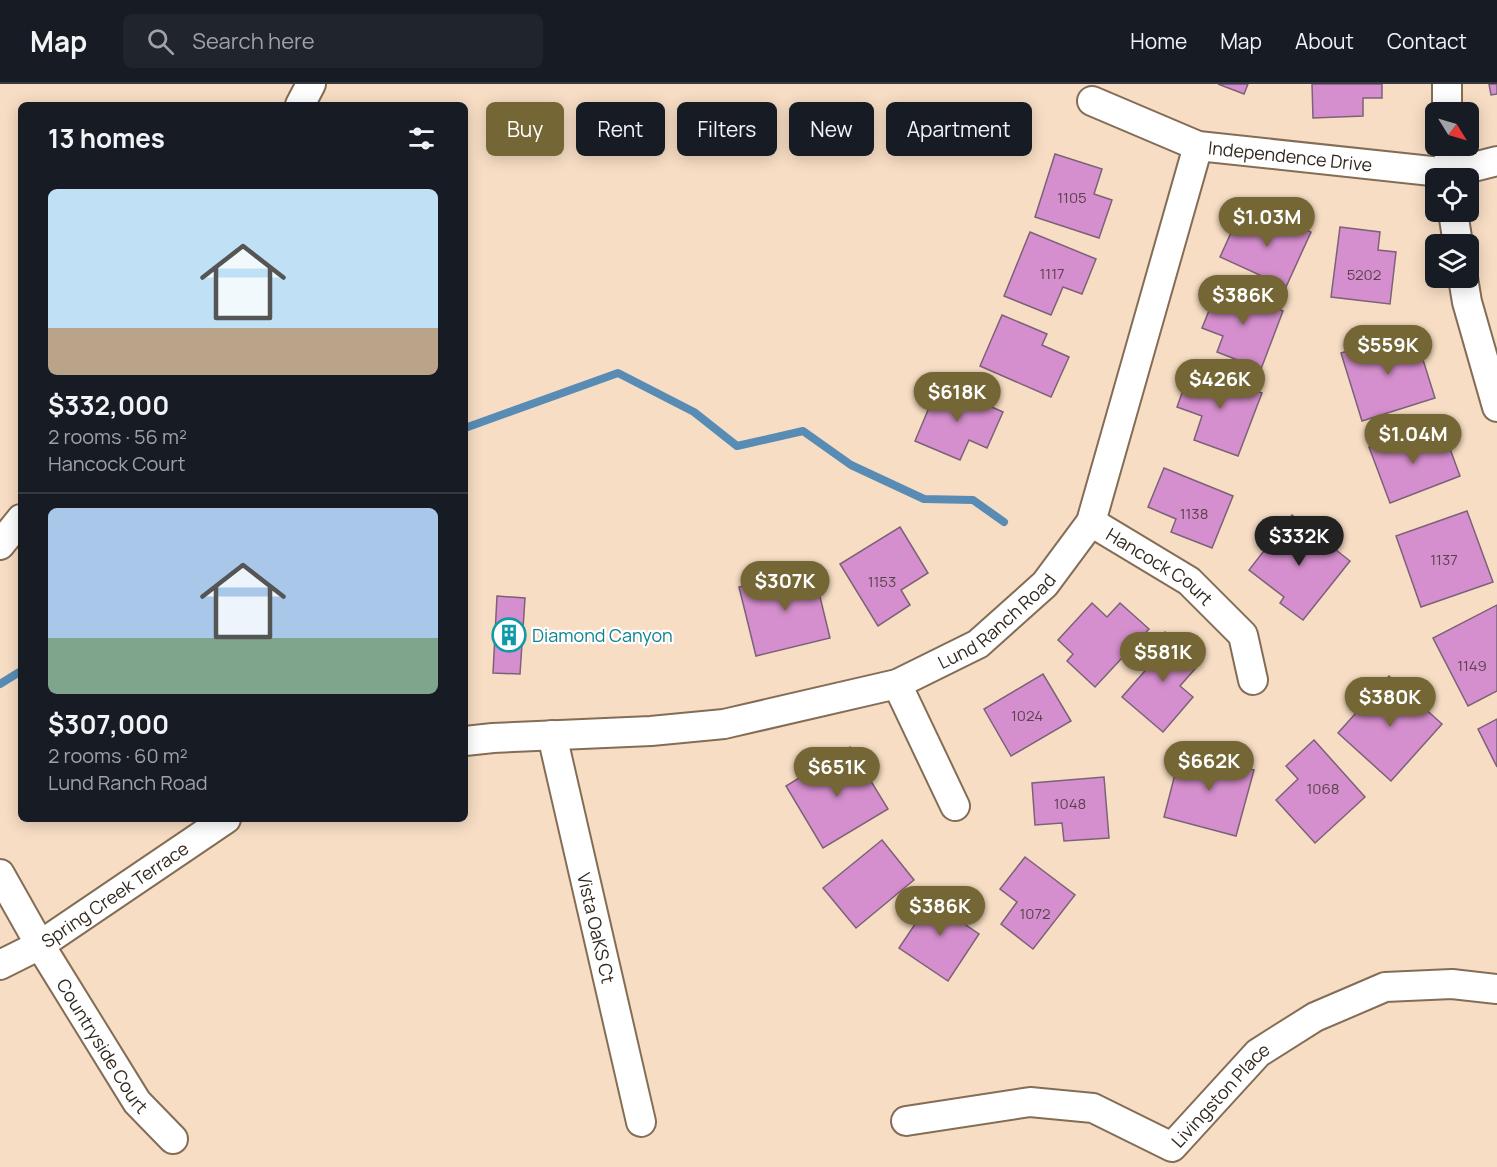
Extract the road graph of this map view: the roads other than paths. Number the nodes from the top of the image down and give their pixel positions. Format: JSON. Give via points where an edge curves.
{"nodes":[{"id":1,"x":311,"y":84,"type":"edge"},
{"id":2,"x":1448,"y":84,"type":"edge"},
{"id":3,"x":1092,"y":101,"type":"dead end"},
{"id":4,"x":302,"y":102,"type":"edge"},
{"id":5,"x":1447,"y":102,"type":"edge"},
{"id":6,"x":1198,"y":146,"type":"junction"},
{"id":7,"x":1497,"y":161,"type":"edge"},
{"id":8,"x":1450,"y":166,"type":"edge"},
{"id":9,"x":1465,"y":288,"type":"edge"},
{"id":10,"x":1497,"y":407,"type":"edge"},
{"id":11,"x":1091,"y":522,"type":"junction"},
{"id":12,"x":18,"y":523,"type":"edge"},
{"id":13,"x":0,"y":545,"type":"edge"},
{"id":14,"x":1253,"y":680,"type":"dead end"},
{"id":15,"x":897,"y":684,"type":"junction"},
{"id":16,"x":552,"y":735,"type":"junction"},
{"id":17,"x":468,"y":741,"type":"edge"},
{"id":18,"x":955,"y":806,"type":"dead end"},
{"id":19,"x":222,"y":822,"type":"edge"},
{"id":20,"x":0,"y":874,"type":"edge"},
{"id":21,"x":40,"y":945,"type":"junction"},
{"id":22,"x":0,"y":965,"type":"edge"},
{"id":23,"x":1497,"y":989,"type":"edge"},
{"id":24,"x":906,"y":1121,"type":"dead end"},
{"id":25,"x":641,"y":1122,"type":"dead end"},
{"id":26,"x":173,"y":1139,"type":"dead end"},
{"id":27,"x":1178,"y":1157,"type":"edge"}],
"edges":[{"from":1,"to":4,"type":"street"},
{"from":2,"to":5,"type":"street"},
{"from":3,"to":6,"type":"street","name":"Independence Drive"},
{"from":6,"to":8,"type":"street","name":"Independence Drive"},
{"from":6,"to":11,"type":"street","name":"Lund Ranch Road"},
{"from":7,"to":8,"type":"street","name":"Independence Drive"},
{"from":9,"to":10,"type":"street"},
{"from":11,"to":14,"type":"street","name":"Hancock Court","via":[[1189,581],[1243,635]]},
{"from":11,"to":15,"type":"street","name":"Lund Ranch Road","via":[[1045,584],[978,644]]},
{"from":12,"to":13,"type":"street"},
{"from":15,"to":16,"type":"street","name":"Lund Ranch Road","via":[[724,724]]},
{"from":15,"to":18,"type":"street"},
{"from":16,"to":17,"type":"street","name":"Lund Ranch Road"},
{"from":16,"to":25,"type":"street","name":"Vista OaKS Ct"},
{"from":19,"to":21,"type":"street","name":"Spring Creek Terrace"},
{"from":20,"to":21,"type":"street","name":"Countryside Court"},
{"from":21,"to":22,"type":"street","name":"Spring Creek Terrace"},
{"from":21,"to":26,"type":"street","name":"Countryside Court","via":[[137,1102]]},
{"from":23,"to":27,"type":"street","name":"Livingston Place","via":[[1452,984],[1385,987],[1315,1017],[1258,1053]]},
{"from":24,"to":27,"type":"street","name":"Livingston Place","via":[[1030,1101],[1093,1108]]}]}
